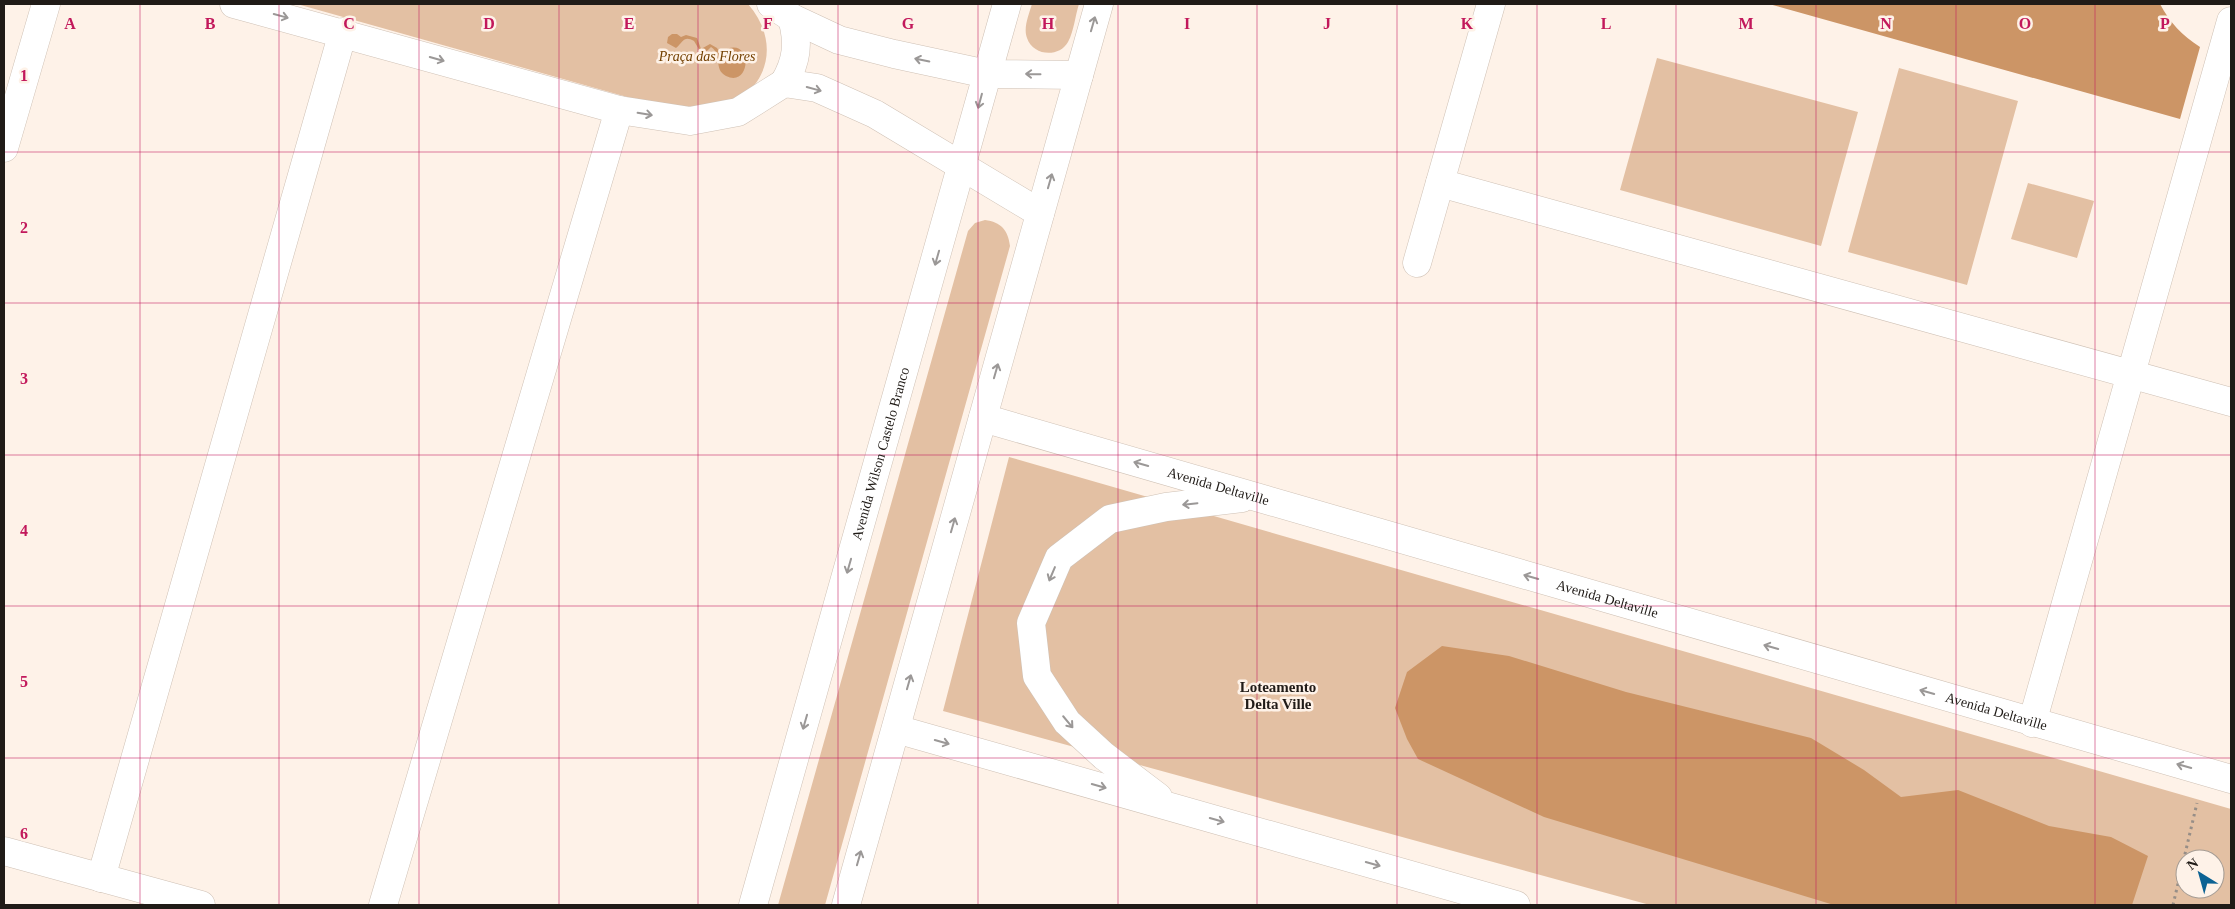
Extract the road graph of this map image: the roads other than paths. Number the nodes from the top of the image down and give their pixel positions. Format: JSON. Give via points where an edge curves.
{"nodes":[{"id":1,"x":46,"y":4,"type":"edge"},
{"id":2,"x":234,"y":4,"type":"edge"},
{"id":3,"x":1008,"y":4,"type":"edge"},
{"id":4,"x":1099,"y":4,"type":"edge"},
{"id":5,"x":1491,"y":4,"type":"edge"},
{"id":6,"x":781,"y":11,"type":"edge"},
{"id":7,"x":2231,"y":20,"type":"edge"},
{"id":8,"x":343,"y":32,"type":"junction"},
{"id":9,"x":987,"y":74,"type":"junction"},
{"id":10,"x":1079,"y":75,"type":"junction"},
{"id":11,"x":784,"y":83,"type":"junction"},
{"id":12,"x":618,"y":110,"type":"junction"},
{"id":13,"x":4,"y":148,"type":"edge"},
{"id":14,"x":962,"y":165,"type":"junction"},
{"id":15,"x":1440,"y":183,"type":"junction"},
{"id":16,"x":1040,"y":213,"type":"junction"},
{"id":17,"x":1417,"y":263,"type":"dead end"},
{"id":18,"x":2131,"y":374,"type":"junction"},
{"id":19,"x":2231,"y":402,"type":"edge"},
{"id":20,"x":983,"y":418,"type":"junction"},
{"id":21,"x":1256,"y":497,"type":"junction"},
{"id":22,"x":2032,"y":723,"type":"junction"},
{"id":23,"x":896,"y":729,"type":"junction"},
{"id":24,"x":2231,"y":779,"type":"edge"},
{"id":25,"x":1170,"y":806,"type":"junction"},
{"id":26,"x":4,"y":851,"type":"edge"},
{"id":27,"x":101,"y":878,"type":"junction"},
{"id":28,"x":201,"y":905,"type":"edge"},
{"id":29,"x":383,"y":905,"type":"edge"},
{"id":30,"x":753,"y":905,"type":"edge"},
{"id":31,"x":846,"y":905,"type":"edge"},
{"id":32,"x":1516,"y":905,"type":"edge"}],
"edges":[{"from":1,"to":13,"type":"street"},
{"from":2,"to":8,"type":"street","one_way":true},
{"from":3,"to":9,"type":"street","name":"Avenida Wilson Castelo Branco"},
{"from":10,"to":4,"type":"street","one_way":true},
{"from":5,"to":15,"type":"street"},
{"from":9,"to":6,"type":"street","one_way":true,"via":[[838,40]]},
{"from":6,"to":11,"type":"street","via":[[796,35],[797,51],[793,68]]},
{"from":7,"to":18,"type":"street"},
{"from":8,"to":12,"type":"street","one_way":true},
{"from":8,"to":27,"type":"street"},
{"from":10,"to":9,"type":"street","one_way":true},
{"from":9,"to":14,"type":"street","name":"Avenida Wilson Castelo Branco","one_way":true},
{"from":16,"to":10,"type":"street","one_way":true},
{"from":12,"to":11,"type":"street","one_way":true,"via":[[690,121],[738,112]]},
{"from":11,"to":14,"type":"street","one_way":true,"via":[[817,88],[875,114]]},
{"from":12,"to":29,"type":"street"},
{"from":14,"to":16,"type":"street"},
{"from":14,"to":30,"type":"street","name":"Avenida Wilson Castelo Branco","one_way":true},
{"from":15,"to":17,"type":"street"},
{"from":15,"to":18,"type":"street"},
{"from":20,"to":16,"type":"street","one_way":true},
{"from":18,"to":19,"type":"street"},
{"from":18,"to":22,"type":"street"},
{"from":21,"to":20,"type":"street","name":"Avenida Deltaville","one_way":true},
{"from":23,"to":20,"type":"street","one_way":true},
{"from":22,"to":21,"type":"street","name":"Avenida Deltaville","one_way":true},
{"from":21,"to":25,"type":"street","one_way":true,"via":[[1166,507],[1110,519],[1059,558],[1031,623],[1037,676],[1067,722],[1104,756]]},
{"from":24,"to":22,"type":"street","name":"Avenida Deltaville","one_way":true},
{"from":23,"to":25,"type":"street","one_way":true},
{"from":31,"to":23,"type":"street","one_way":true},
{"from":25,"to":32,"type":"street","one_way":true},
{"from":26,"to":27,"type":"street"},
{"from":27,"to":28,"type":"street"}]}
